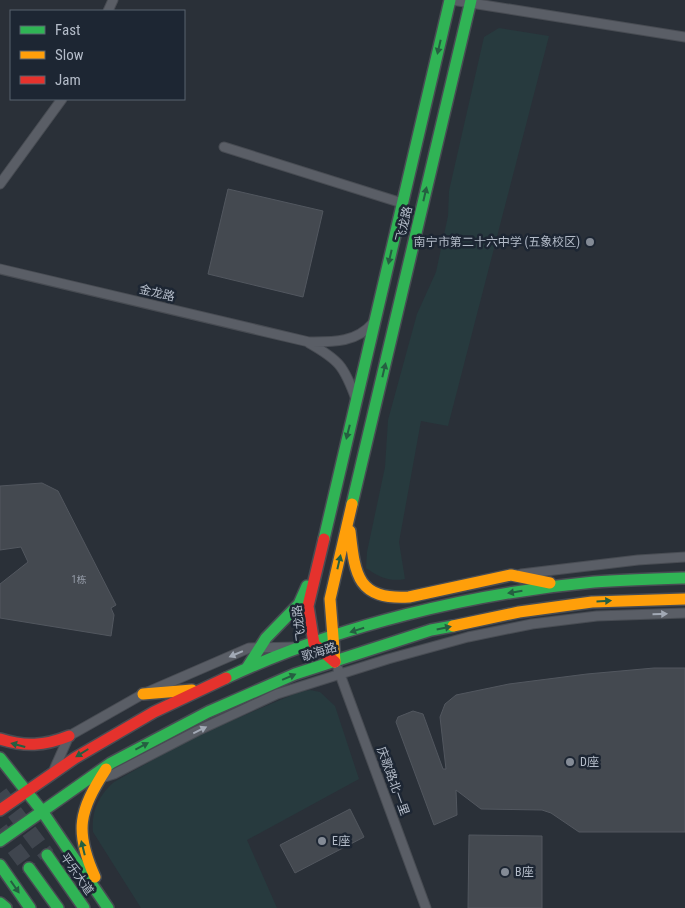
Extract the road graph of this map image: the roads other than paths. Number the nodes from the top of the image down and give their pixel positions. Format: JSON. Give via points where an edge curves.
{"nodes":[{"id":1,"x":451,"y":0,"type":"edge"},
{"id":2,"x":470,"y":2,"type":"edge"},
{"id":3,"x":685,"y":38,"type":"edge"},
{"id":4,"x":61,"y":100,"type":"edge"},
{"id":5,"x":224,"y":146,"type":"dead end"},
{"id":6,"x":0,"y":184,"type":"edge"},
{"id":7,"x":402,"y":202,"type":"junction"},
{"id":8,"x":0,"y":269,"type":"edge"},
{"id":9,"x":374,"y":321,"type":"junction"},
{"id":10,"x":308,"y":342,"type":"junction"},
{"id":11,"x":356,"y":399,"type":"junction"},
{"id":12,"x":349,"y":520,"type":"junction"},
{"id":13,"x":319,"y":556,"type":"junction"},
{"id":14,"x":685,"y":557,"type":"edge"},
{"id":15,"x":511,"y":576,"type":"junction"},
{"id":16,"x":685,"y":578,"type":"edge"},
{"id":17,"x":562,"y":585,"type":"junction"},
{"id":18,"x":685,"y":599,"type":"edge"},
{"id":19,"x":685,"y":613,"type":"edge"},
{"id":20,"x":335,"y":637,"type":"junction"},
{"id":21,"x":314,"y":644,"type":"junction"},
{"id":22,"x":302,"y":647,"type":"junction"},
{"id":23,"x":260,"y":648,"type":"junction"},
{"id":24,"x":336,"y":662,"type":"junction"},
{"id":25,"x":247,"y":668,"type":"junction"},
{"id":26,"x":339,"y":674,"type":"junction"},
{"id":27,"x":196,"y":690,"type":"junction"},
{"id":28,"x":143,"y":694,"type":"junction"},
{"id":29,"x":70,"y":736,"type":"junction"},
{"id":30,"x":0,"y":739,"type":"edge"},
{"id":31,"x":0,"y":758,"type":"edge"},
{"id":32,"x":111,"y":763,"type":"junction"},
{"id":33,"x":53,"y":772,"type":"junction"},
{"id":34,"x":99,"y":779,"type":"junction"},
{"id":35,"x":77,"y":786,"type":"junction"},
{"id":36,"x":26,"y":790,"type":"junction"},
{"id":37,"x":0,"y":810,"type":"edge"},
{"id":38,"x":42,"y":811,"type":"junction"},
{"id":39,"x":0,"y":841,"type":"edge"},
{"id":40,"x":47,"y":855,"type":"tunnel mouth"},
{"id":41,"x":0,"y":865,"type":"edge"},
{"id":42,"x":29,"y":868,"type":"tunnel mouth"},
{"id":43,"x":0,"y":903,"type":"edge"},
{"id":44,"x":6,"y":908,"type":"edge"},
{"id":45,"x":30,"y":908,"type":"edge"},
{"id":46,"x":58,"y":908,"type":"edge"},
{"id":47,"x":84,"y":908,"type":"edge"},
{"id":48,"x":110,"y":908,"type":"edge"},
{"id":49,"x":426,"y":908,"type":"edge"}],
"edges":[{"from":1,"to":2,"type":"street"},
{"from":1,"to":7,"type":"main road","name":"飞龙路","one_way":true},
{"from":2,"to":3,"type":"street"},
{"from":12,"to":2,"type":"main road","name":"飞龙路","one_way":true},
{"from":4,"to":6,"type":"street"},
{"from":5,"to":7,"type":"street"},
{"from":7,"to":9,"type":"main road","name":"飞龙路","one_way":true},
{"from":8,"to":10,"type":"street","name":"金龙路"},
{"from":9,"to":10,"type":"street","name":"金龙路","via":[[366,332],[351,339]]},
{"from":9,"to":11,"type":"main road","name":"飞龙路"},
{"from":10,"to":11,"type":"street","name":"金龙路","via":[[339,361]]},
{"from":11,"to":13,"type":"main road","name":"飞龙路","one_way":true},
{"from":12,"to":15,"type":"main road","via":[[354,567],[359,581],[368,590],[384,597],[397,599]]},
{"from":20,"to":12,"type":"main road","name":"飞龙路","one_way":true,"via":[[330,599]]},
{"from":13,"to":21,"type":"main road","name":"飞龙路","via":[[308,606]]},
{"from":13,"to":23,"type":"main road","via":[[299,604]]},
{"from":14,"to":15,"type":"street"},
{"from":15,"to":17,"type":"main road"},
{"from":16,"to":17,"type":"main road","name":"歌海路"},
{"from":17,"to":20,"type":"main road","name":"歌海路","one_way":true,"via":[[424,610]]},
{"from":24,"to":18,"type":"main road","name":"歌海路","one_way":true,"via":[[431,630],[519,612],[592,602]]},
{"from":26,"to":19,"type":"street","one_way":true,"via":[[468,637],[532,624],[597,616]]},
{"from":20,"to":21,"type":"main road","name":"歌海路"},
{"from":20,"to":24,"type":"main road","name":"飞龙路"},
{"from":21,"to":22,"type":"main road","name":"歌海路"},
{"from":21,"to":24,"type":"main road","name":"飞龙路"},
{"from":22,"to":23,"type":"street"},
{"from":22,"to":25,"type":"main road","name":"歌海路"},
{"from":23,"to":25,"type":"main road"},
{"from":23,"to":28,"type":"street","one_way":true,"via":[[249,648]]},
{"from":24,"to":26,"type":"street","name":"庆歌路北一里"},
{"from":32,"to":24,"type":"main road","name":"歌海路","one_way":true,"via":[[208,712],[296,674]]},
{"from":25,"to":27,"type":"main road","name":"歌海路"},
{"from":34,"to":26,"type":"street","one_way":true,"via":[[277,694]]},
{"from":26,"to":49,"type":"street","name":"庆歌路北一里"},
{"from":27,"to":28,"type":"main road"},
{"from":27,"to":33,"type":"main road","name":"歌海路","one_way":true},
{"from":28,"to":29,"type":"street"},
{"from":29,"to":30,"type":"main road","one_way":true,"via":[[53,743],[27,747]]},
{"from":29,"to":33,"type":"street"},
{"from":31,"to":36,"type":"main road"},
{"from":32,"to":34,"type":"main road"},
{"from":32,"to":35,"type":"main road","name":"歌海路"},
{"from":33,"to":36,"type":"main road","name":"歌海路"},
{"from":34,"to":35,"type":"street"},
{"from":48,"to":34,"type":"main road","one_way":true,"via":[[84,854],[80,837],[80,819]]},
{"from":35,"to":38,"type":"main road","name":"歌海路"},
{"from":36,"to":37,"type":"main road","name":"歌海路"},
{"from":36,"to":38,"type":"main road"},
{"from":38,"to":39,"type":"main road","name":"歌海路"},
{"from":38,"to":48,"type":"main road"},
{"from":40,"to":47,"type":"main road","name":"平乐大道"},
{"from":41,"to":45,"type":"main road","one_way":true},
{"from":42,"to":46,"type":"main road"},
{"from":43,"to":44,"type":"main road"}]}
